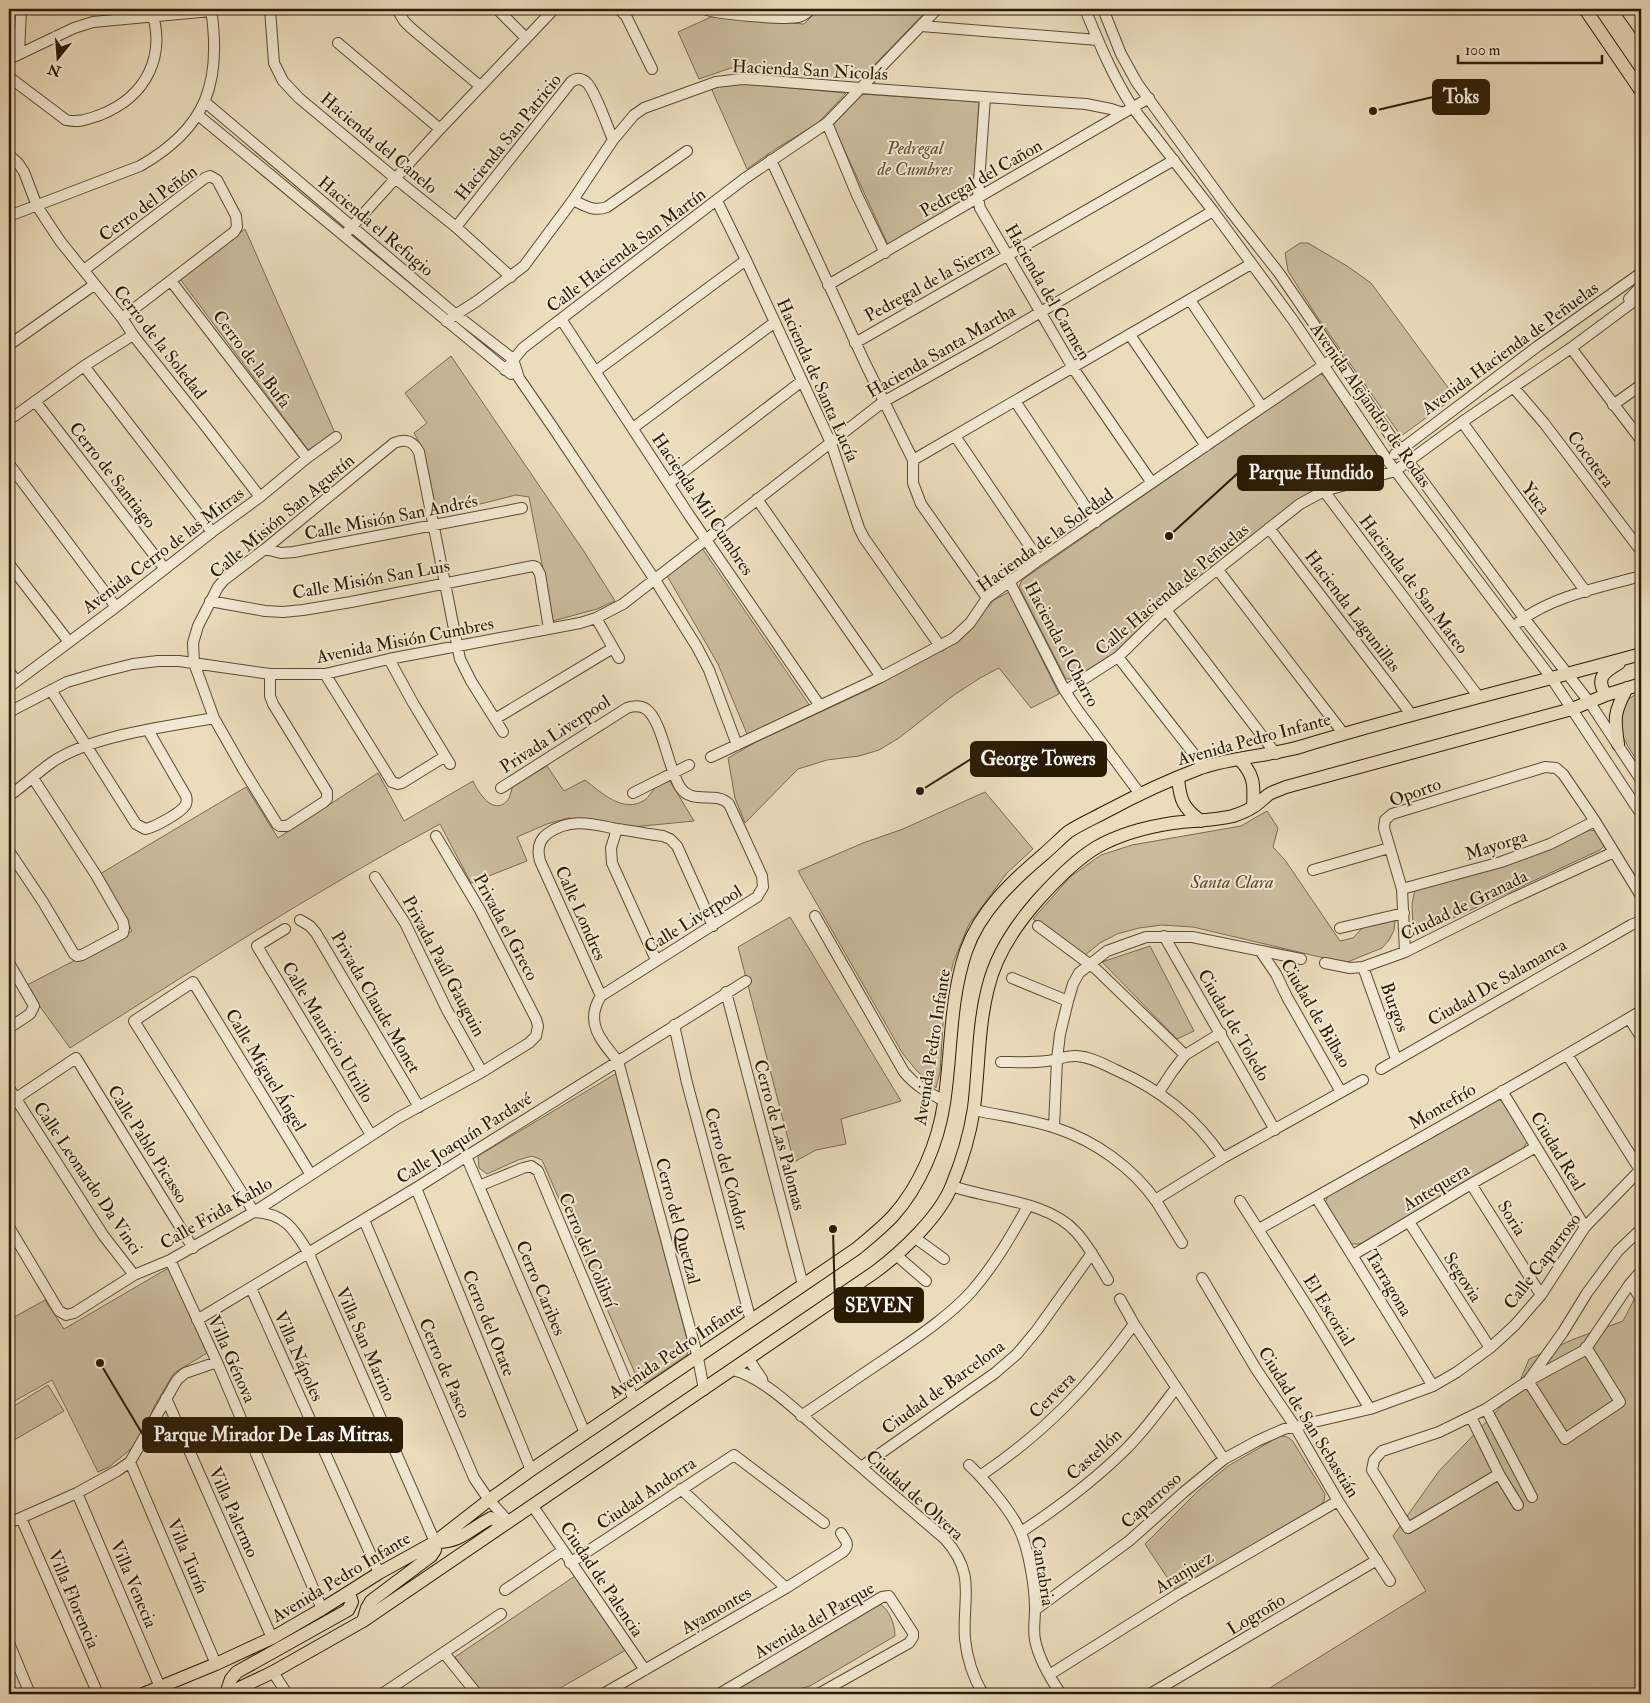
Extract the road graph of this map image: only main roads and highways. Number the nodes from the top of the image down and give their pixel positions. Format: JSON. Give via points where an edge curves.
{"nodes":[{"id":1,"x":1585,"y":9,"type":"edge"},
{"id":2,"x":1626,"y":9,"type":"edge"},
{"id":3,"x":1641,"y":30,"type":"edge"},
{"id":4,"x":1641,"y":90,"type":"edge"},
{"id":5,"x":1636,"y":655,"type":"edge"},
{"id":6,"x":1641,"y":684,"type":"edge"},
{"id":7,"x":1627,"y":688,"type":"junction"},
{"id":8,"x":1606,"y":696,"type":"junction"},
{"id":9,"x":1618,"y":744,"type":"road end"},
{"id":10,"x":1240,"y":760,"type":"junction"},
{"id":11,"x":1178,"y":778,"type":"junction"},
{"id":12,"x":1252,"y":807,"type":"junction"},
{"id":13,"x":1201,"y":821,"type":"junction"},
{"id":14,"x":505,"y":1525,"type":"junction"},
{"id":15,"x":435,"y":1542,"type":"junction"},
{"id":16,"x":349,"y":1593,"type":"junction"},
{"id":17,"x":364,"y":1622,"type":"junction"},
{"id":18,"x":143,"y":1694,"type":"edge"},
{"id":19,"x":227,"y":1694,"type":"edge"}],
"edges":[{"from":1,"to":4,"type":"main road"},
{"from":2,"to":3,"type":"main road"},
{"from":5,"to":8,"type":"main road","via":[[1604,674],[1600,686]]},
{"from":5,"to":10,"type":"main road","name":"Avenida Pedro Infante","via":[[1411,714],[1276,754]]},
{"from":6,"to":7,"type":"main road"},
{"from":7,"to":8,"type":"main road"},
{"from":7,"to":9,"type":"main road","via":[[1616,711]]},
{"from":8,"to":12,"type":"main road","via":[[1572,709],[1286,788],[1270,794]]},
{"from":10,"to":11,"type":"main road","name":"Avenida Pedro Infante","via":[[1204,767]]},
{"from":10,"to":12,"type":"main road","via":[[1254,784]]},
{"from":11,"to":13,"type":"main road","via":[[1182,802]]},
{"from":11,"to":15,"type":"main road","name":"Avenida Pedro Infante","via":[[1140,794],[1069,832],[1020,874],[981,922],[968,946],[955,993],[940,1125],[915,1185],[882,1227],[856,1249],[531,1470]]},
{"from":12,"to":13,"type":"main road","via":[[1235,815]]},
{"from":13,"to":14,"type":"main road","via":[[1150,827],[1103,844],[1078,861],[1046,891],[1008,939],[988,987],[974,1110],[967,1139],[952,1186],[914,1237],[875,1272]]},
{"from":14,"to":15,"type":"main road","via":[[491,1518],[457,1539],[447,1543]]},
{"from":14,"to":17,"type":"main road"},
{"from":15,"to":16,"type":"main road","name":"Avenida Pedro Infante"},
{"from":15,"to":17,"type":"main road","via":[[431,1556],[371,1601]]},
{"from":16,"to":18,"type":"main road","name":"Avenida Pedro Infante","via":[[272,1638]]},
{"from":16,"to":19,"type":"main road","via":[[352,1602],[348,1610],[237,1672]]},
{"from":17,"to":19,"type":"main road"}]}
